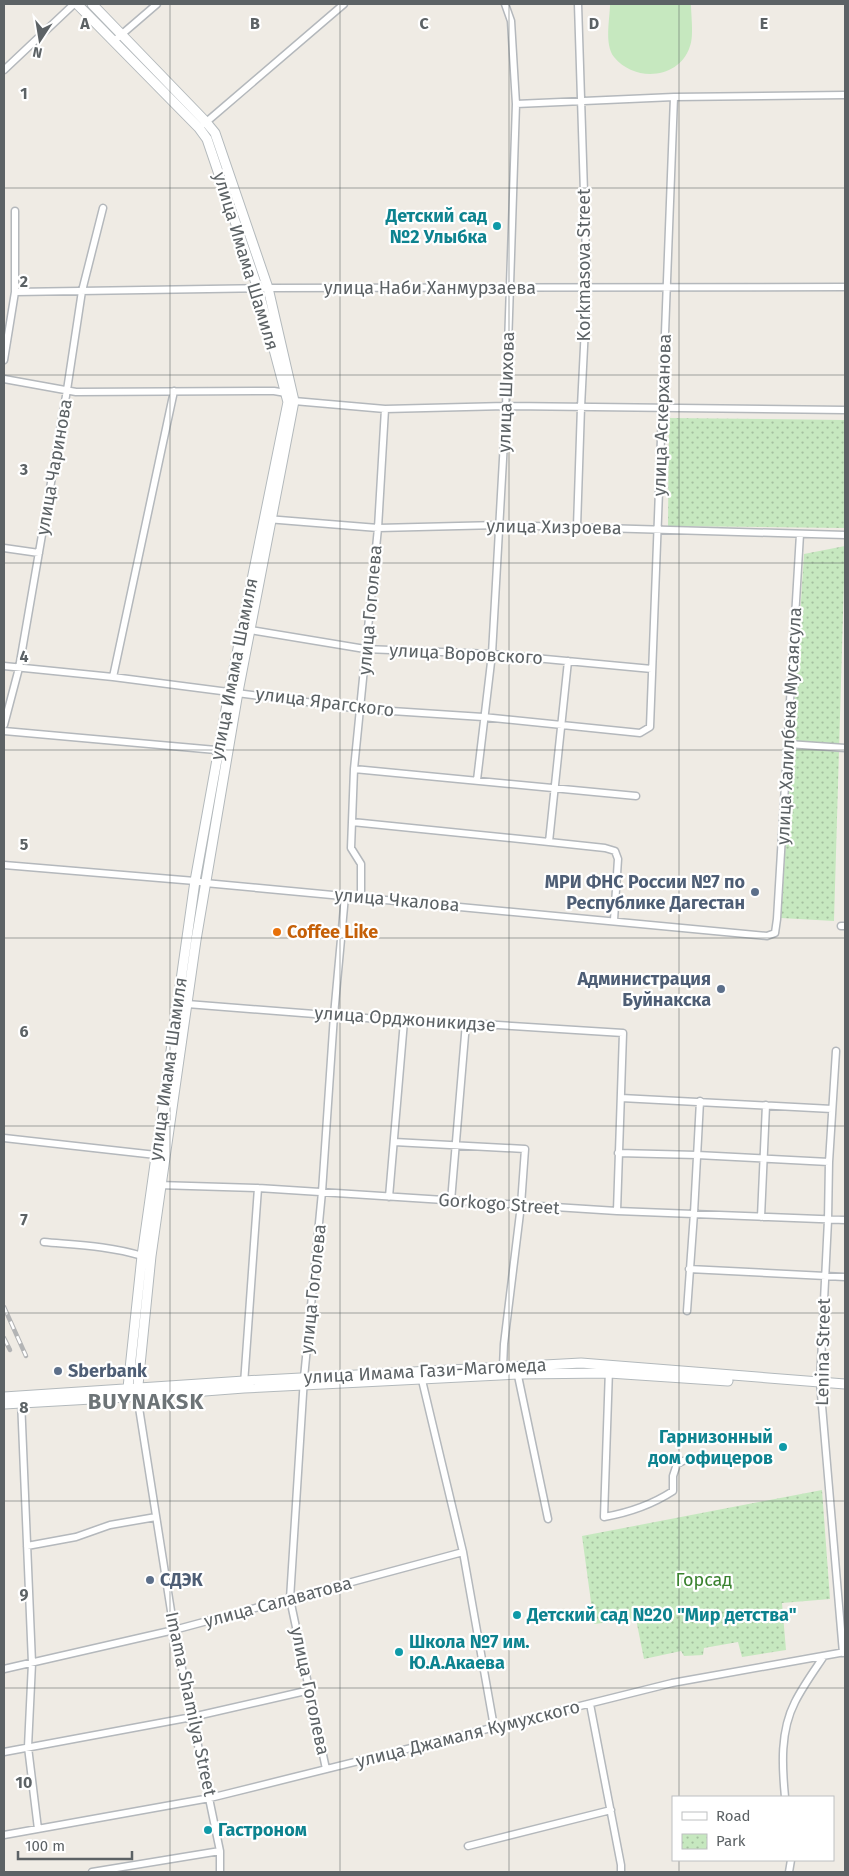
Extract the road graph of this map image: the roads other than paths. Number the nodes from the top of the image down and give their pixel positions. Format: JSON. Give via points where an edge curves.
{"nodes":[{"id":1,"x":75,"y":4,"type":"edge"},
{"id":2,"x":92,"y":4,"type":"edge"},
{"id":3,"x":157,"y":4,"type":"edge"},
{"id":4,"x":344,"y":4,"type":"edge"},
{"id":5,"x":505,"y":4,"type":"edge"},
{"id":6,"x":578,"y":4,"type":"edge"},
{"id":7,"x":114,"y":41,"type":"junction"},
{"id":8,"x":4,"y":70,"type":"edge"},
{"id":9,"x":845,"y":95,"type":"edge"},
{"id":10,"x":674,"y":97,"type":"junction"},
{"id":11,"x":581,"y":101,"type":"junction"},
{"id":12,"x":516,"y":104,"type":"junction"},
{"id":13,"x":203,"y":125,"type":"junction"},
{"id":14,"x":103,"y":208,"type":"dead end"},
{"id":15,"x":16,"y":211,"type":"dead end"},
{"id":16,"x":667,"y":286,"type":"junction"},
{"id":17,"x":845,"y":286,"type":"edge"},
{"id":18,"x":587,"y":287,"type":"junction"},
{"id":19,"x":268,"y":288,"type":"junction"},
{"id":20,"x":510,"y":288,"type":"junction"},
{"id":21,"x":258,"y":289,"type":"junction"},
{"id":22,"x":82,"y":291,"type":"junction"},
{"id":23,"x":15,"y":292,"type":"junction"},
{"id":24,"x":4,"y":360,"type":"edge"},
{"id":25,"x":4,"y":379,"type":"edge"},
{"id":26,"x":67,"y":390,"type":"junction"},
{"id":27,"x":174,"y":391,"type":"junction"},
{"id":28,"x":286,"y":393,"type":"junction"},
{"id":29,"x":294,"y":401,"type":"junction"},
{"id":30,"x":506,"y":406,"type":"junction"},
{"id":31,"x":581,"y":407,"type":"junction"},
{"id":32,"x":662,"y":408,"type":"junction"},
{"id":33,"x":385,"y":409,"type":"junction"},
{"id":34,"x":845,"y":410,"type":"edge"},
{"id":35,"x":267,"y":519,"type":"junction"},
{"id":36,"x":499,"y":525,"type":"junction"},
{"id":37,"x":577,"y":527,"type":"junction"},
{"id":38,"x":378,"y":528,"type":"junction"},
{"id":39,"x":658,"y":530,"type":"junction"},
{"id":40,"x":800,"y":534,"type":"junction"},
{"id":41,"x":845,"y":535,"type":"edge"},
{"id":42,"x":4,"y":548,"type":"edge"},
{"id":43,"x":39,"y":553,"type":"junction"},
{"id":44,"x":250,"y":630,"type":"junction"},
{"id":45,"x":365,"y":649,"type":"junction"},
{"id":46,"x":492,"y":654,"type":"junction"},
{"id":47,"x":568,"y":661,"type":"junction"},
{"id":48,"x":4,"y":666,"type":"edge"},
{"id":49,"x":19,"y":668,"type":"junction"},
{"id":50,"x":652,"y":669,"type":"junction"},
{"id":51,"x":113,"y":677,"type":"junction"},
{"id":52,"x":233,"y":692,"type":"junction"},
{"id":53,"x":361,"y":709,"type":"junction"},
{"id":54,"x":484,"y":717,"type":"junction"},
{"id":55,"x":4,"y":725,"type":"edge"},
{"id":56,"x":561,"y":725,"type":"junction"},
{"id":57,"x":4,"y":731,"type":"edge"},
{"id":58,"x":646,"y":731,"type":"joint"},
{"id":59,"x":788,"y":744,"type":"junction"},
{"id":60,"x":219,"y":748,"type":"junction"},
{"id":61,"x":845,"y":748,"type":"edge"},
{"id":62,"x":354,"y":769,"type":"junction"},
{"id":63,"x":477,"y":780,"type":"junction"},
{"id":64,"x":555,"y":787,"type":"junction"},
{"id":65,"x":636,"y":796,"type":"dead end"},
{"id":66,"x":352,"y":822,"type":"junction"},
{"id":67,"x":549,"y":842,"type":"junction"},
{"id":68,"x":4,"y":865,"type":"edge"},
{"id":69,"x":195,"y":880,"type":"junction"},
{"id":70,"x":205,"y":883,"type":"junction"},
{"id":71,"x":345,"y":896,"type":"junction"},
{"id":72,"x":361,"y":898,"type":"junction"},
{"id":73,"x":778,"y":919,"type":"joint"},
{"id":74,"x":614,"y":920,"type":"junction"},
{"id":75,"x":187,"y":1004,"type":"junction"},
{"id":76,"x":334,"y":1015,"type":"junction"},
{"id":77,"x":404,"y":1021,"type":"junction"},
{"id":78,"x":466,"y":1023,"type":"junction"},
{"id":79,"x":836,"y":1051,"type":"dead end"},
{"id":80,"x":621,"y":1098,"type":"junction"},
{"id":81,"x":700,"y":1101,"type":"junction"},
{"id":82,"x":766,"y":1105,"type":"junction"},
{"id":83,"x":832,"y":1109,"type":"junction"},
{"id":84,"x":4,"y":1138,"type":"edge"},
{"id":85,"x":394,"y":1142,"type":"junction"},
{"id":86,"x":457,"y":1145,"type":"junction"},
{"id":87,"x":618,"y":1153,"type":"junction"},
{"id":88,"x":697,"y":1154,"type":"junction"},
{"id":89,"x":156,"y":1155,"type":"junction"},
{"id":90,"x":764,"y":1158,"type":"junction"},
{"id":91,"x":829,"y":1162,"type":"junction"},
{"id":92,"x":157,"y":1185,"type":"junction"},
{"id":93,"x":258,"y":1188,"type":"junction"},
{"id":94,"x":322,"y":1192,"type":"junction"},
{"id":95,"x":389,"y":1196,"type":"junction"},
{"id":96,"x":451,"y":1201,"type":"junction"},
{"id":97,"x":521,"y":1205,"type":"junction"},
{"id":98,"x":617,"y":1211,"type":"junction"},
{"id":99,"x":694,"y":1213,"type":"junction"},
{"id":100,"x":761,"y":1216,"type":"junction"},
{"id":101,"x":828,"y":1220,"type":"junction"},
{"id":102,"x":845,"y":1220,"type":"edge"},
{"id":103,"x":44,"y":1242,"type":"dead end"},
{"id":104,"x":142,"y":1256,"type":"junction"},
{"id":105,"x":689,"y":1269,"type":"junction"},
{"id":106,"x":825,"y":1276,"type":"junction"},
{"id":107,"x":845,"y":1277,"type":"edge"},
{"id":108,"x":687,"y":1311,"type":"dead end"},
{"id":109,"x":503,"y":1367,"type":"junction"},
{"id":110,"x":610,"y":1369,"type":"junction"},
{"id":111,"x":517,"y":1370,"type":"junction"},
{"id":112,"x":421,"y":1376,"type":"junction"},
{"id":113,"x":304,"y":1381,"type":"junction"},
{"id":114,"x":244,"y":1384,"type":"junction"},
{"id":115,"x":845,"y":1384,"type":"edge"},
{"id":116,"x":820,"y":1385,"type":"junction"},
{"id":117,"x":845,"y":1390,"type":"edge"},
{"id":118,"x":137,"y":1392,"type":"junction"},
{"id":119,"x":127,"y":1393,"type":"junction"},
{"id":120,"x":4,"y":1397,"type":"edge"},
{"id":121,"x":21,"y":1399,"type":"junction"},
{"id":122,"x":4,"y":1404,"type":"edge"},
{"id":123,"x":683,"y":1461,"type":"dead end"},
{"id":124,"x":156,"y":1517,"type":"junction"},
{"id":125,"x":548,"y":1519,"type":"dead end"},
{"id":126,"x":27,"y":1546,"type":"junction"},
{"id":127,"x":463,"y":1552,"type":"junction"},
{"id":128,"x":290,"y":1599,"type":"junction"},
{"id":129,"x":174,"y":1630,"type":"junction"},
{"id":130,"x":844,"y":1653,"type":"edge"},
{"id":131,"x":824,"y":1656,"type":"junction"},
{"id":132,"x":32,"y":1663,"type":"junction"},
{"id":133,"x":4,"y":1669,"type":"edge"},
{"id":134,"x":310,"y":1690,"type":"junction"},
{"id":135,"x":590,"y":1704,"type":"junction"},
{"id":136,"x":192,"y":1718,"type":"junction"},
{"id":137,"x":494,"y":1728,"type":"junction"},
{"id":138,"x":28,"y":1747,"type":"junction"},
{"id":139,"x":4,"y":1752,"type":"edge"},
{"id":140,"x":326,"y":1769,"type":"junction"},
{"id":141,"x":786,"y":1796,"type":"edge"},
{"id":142,"x":210,"y":1798,"type":"junction"},
{"id":143,"x":611,"y":1810,"type":"junction"},
{"id":144,"x":38,"y":1829,"type":"junction"},
{"id":145,"x":4,"y":1835,"type":"edge"},
{"id":146,"x":468,"y":1846,"type":"dead end"},
{"id":147,"x":220,"y":1851,"type":"junction"},
{"id":148,"x":92,"y":1872,"type":"edge"},
{"id":149,"x":220,"y":1872,"type":"edge"},
{"id":150,"x":621,"y":1872,"type":"edge"}],
"edges":[{"from":1,"to":7,"type":"main road","name":"улица Имама Шамиля"},
{"from":1,"to":8,"type":"street"},
{"from":2,"to":13,"type":"main road","name":"улица Имама Шамиля"},
{"from":3,"to":7,"type":"street"},
{"from":4,"to":13,"type":"street"},
{"from":5,"to":12,"type":"street","name":"улица Шихова","via":[[511,21]]},
{"from":6,"to":11,"type":"street","name":"Korkmasova Street"},
{"from":7,"to":13,"type":"main road","name":"улица Имама Шамиля"},
{"from":9,"to":10,"type":"street"},
{"from":10,"to":11,"type":"street"},
{"from":10,"to":16,"type":"street","name":"улица Аскерханова"},
{"from":11,"to":12,"type":"street"},
{"from":11,"to":18,"type":"street","name":"Korkmasova Street"},
{"from":12,"to":20,"type":"street","name":"улица Шихова"},
{"from":13,"to":19,"type":"main road","name":"улица Имама Шамиля","via":[[214,132]]},
{"from":13,"to":21,"type":"main road","name":"улица Имама Шамиля"},
{"from":14,"to":22,"type":"street","name":"улица Чаринова"},
{"from":15,"to":23,"type":"street"},
{"from":16,"to":17,"type":"street","name":"улица Наби Ханмурзаева"},
{"from":16,"to":18,"type":"street","name":"улица Наби Ханмурзаева"},
{"from":16,"to":32,"type":"street","name":"улица Аскерханова"},
{"from":18,"to":20,"type":"street","name":"улица Наби Ханмурзаева"},
{"from":18,"to":31,"type":"street","name":"Korkmasova Street"},
{"from":19,"to":20,"type":"street","name":"улица Наби Ханмурзаева"},
{"from":19,"to":21,"type":"street","name":"улица Наби Ханмурзаева"},
{"from":19,"to":29,"type":"main road","name":"улица Имама Шамиля"},
{"from":20,"to":30,"type":"street","name":"улица Шихова"},
{"from":21,"to":22,"type":"street","name":"улица Наби Ханмурзаева"},
{"from":21,"to":28,"type":"main road","name":"улица Имама Шамиля"},
{"from":22,"to":23,"type":"street","name":"улица Наби Ханмурзаева"},
{"from":22,"to":26,"type":"street","name":"улица Чаринова"},
{"from":23,"to":24,"type":"street"},
{"from":25,"to":26,"type":"street"},
{"from":26,"to":27,"type":"street"},
{"from":26,"to":43,"type":"street","name":"улица Чаринова"},
{"from":27,"to":28,"type":"street"},
{"from":27,"to":51,"type":"street"},
{"from":28,"to":35,"type":"main road","name":"улица Имама Шамиля","via":[[288,402]]},
{"from":29,"to":33,"type":"street"},
{"from":29,"to":35,"type":"main road","name":"улица Имама Шамиля"},
{"from":30,"to":31,"type":"street"},
{"from":30,"to":33,"type":"street"},
{"from":30,"to":36,"type":"street","name":"улица Шихова"},
{"from":31,"to":32,"type":"street"},
{"from":31,"to":37,"type":"street","name":"Korkmasova Street"},
{"from":32,"to":34,"type":"street"},
{"from":32,"to":39,"type":"street","name":"улица Аскерханова"},
{"from":33,"to":38,"type":"street","name":"улица Гоголева"},
{"from":35,"to":38,"type":"street","name":"улица Хизроева"},
{"from":35,"to":44,"type":"main road","name":"улица Имама Шамиля"},
{"from":35,"to":52,"type":"main road","name":"улица Имама Шамиля"},
{"from":36,"to":37,"type":"street","name":"улица Хизроева"},
{"from":36,"to":38,"type":"street","name":"улица Хизроева"},
{"from":36,"to":46,"type":"street","name":"улица Шихова"},
{"from":37,"to":39,"type":"street","name":"улица Хизроева"},
{"from":38,"to":45,"type":"street","name":"улица Гоголева"},
{"from":39,"to":40,"type":"street","name":"улица Хизроева"},
{"from":39,"to":50,"type":"street","name":"улица Аскерханова"},
{"from":40,"to":41,"type":"street","name":"улица Хизроева"},
{"from":40,"to":59,"type":"street","name":"улица Халилбека Мусаясула"},
{"from":42,"to":43,"type":"street"},
{"from":43,"to":49,"type":"street","name":"улица Чаринова"},
{"from":44,"to":45,"type":"street","name":"улица Воровского"},
{"from":44,"to":52,"type":"main road","name":"улица Имама Шамиля"},
{"from":45,"to":46,"type":"street","name":"улица Воровского"},
{"from":45,"to":53,"type":"street","name":"улица Гоголева"},
{"from":46,"to":47,"type":"street","name":"улица Воровского"},
{"from":46,"to":54,"type":"street","name":"улица Шихова"},
{"from":47,"to":50,"type":"street","name":"улица Воровского"},
{"from":47,"to":56,"type":"street"},
{"from":48,"to":49,"type":"street","name":"улица Ярагского"},
{"from":49,"to":51,"type":"street","name":"улица Ярагского"},
{"from":49,"to":55,"type":"street","name":"улица Чаринова"},
{"from":50,"to":58,"type":"street","name":"улица Аскерханова","via":[[650,727]]},
{"from":51,"to":52,"type":"street","name":"улица Ярагского"},
{"from":52,"to":53,"type":"street","name":"улица Ярагского"},
{"from":52,"to":60,"type":"main road","name":"улица Имама Шамиля"},
{"from":52,"to":70,"type":"main road","name":"улица Имама Шамиля"},
{"from":53,"to":54,"type":"street","name":"улица Ярагского"},
{"from":53,"to":62,"type":"street","name":"улица Гоголева"},
{"from":54,"to":56,"type":"street","name":"улица Ярагского"},
{"from":54,"to":63,"type":"street","name":"улица Шихова"},
{"from":56,"to":58,"type":"street","name":"улица Ярагского"},
{"from":56,"to":64,"type":"street"},
{"from":57,"to":60,"type":"street"},
{"from":59,"to":61,"type":"street"},
{"from":59,"to":73,"type":"street","name":"улица Халилбека Мусаясула"},
{"from":60,"to":69,"type":"main road","name":"улица Имама Шамиля"},
{"from":62,"to":63,"type":"street"},
{"from":62,"to":66,"type":"street","name":"улица Гоголева"},
{"from":63,"to":64,"type":"street"},
{"from":64,"to":65,"type":"street"},
{"from":64,"to":67,"type":"street"},
{"from":66,"to":67,"type":"street"},
{"from":66,"to":72,"type":"street","name":"улица Гоголева","via":[[351,848],[361,864]]},
{"from":67,"to":74,"type":"street","via":[[615,851],[618,859]]},
{"from":68,"to":69,"type":"street","name":"улица Чкалова"},
{"from":69,"to":70,"type":"street","name":"улица Чкалова"},
{"from":69,"to":89,"type":"main road","name":"улица Имама Шамиля"},
{"from":70,"to":71,"type":"street","name":"улица Чкалова"},
{"from":70,"to":75,"type":"main road","name":"улица Имама Шамиля"},
{"from":71,"to":72,"type":"street","name":"улица Чкалова"},
{"from":71,"to":76,"type":"street","name":"улица Гоголева"},
{"from":72,"to":74,"type":"street","name":"улица Чкалова"},
{"from":73,"to":74,"type":"street","name":"улица Чкалова","via":[[775,933],[767,936]]},
{"from":75,"to":76,"type":"street","name":"улица Орджоникидзе"},
{"from":75,"to":92,"type":"main road","name":"улица Имама Шамиля"},
{"from":76,"to":77,"type":"street","name":"улица Орджоникидзе"},
{"from":76,"to":94,"type":"street","name":"улица Гоголева"},
{"from":77,"to":78,"type":"street","name":"улица Орджоникидзе"},
{"from":77,"to":85,"type":"street"},
{"from":78,"to":80,"type":"street","name":"улица Орджоникидзе","via":[[623,1033]]},
{"from":78,"to":86,"type":"street"},
{"from":79,"to":83,"type":"street","name":"Lenina Street"},
{"from":80,"to":81,"type":"street"},
{"from":80,"to":87,"type":"street"},
{"from":81,"to":82,"type":"street"},
{"from":81,"to":88,"type":"street"},
{"from":82,"to":83,"type":"street"},
{"from":82,"to":90,"type":"street"},
{"from":83,"to":91,"type":"street","name":"Lenina Street"},
{"from":84,"to":89,"type":"street"},
{"from":85,"to":86,"type":"street"},
{"from":85,"to":95,"type":"street"},
{"from":86,"to":96,"type":"street"},
{"from":86,"to":97,"type":"street","via":[[525,1148]]},
{"from":87,"to":88,"type":"street"},
{"from":87,"to":98,"type":"street"},
{"from":88,"to":90,"type":"street"},
{"from":88,"to":99,"type":"street"},
{"from":89,"to":92,"type":"main road","name":"улица Имама Шамиля"},
{"from":90,"to":91,"type":"street"},
{"from":90,"to":100,"type":"street"},
{"from":91,"to":101,"type":"street","name":"Lenina Street"},
{"from":92,"to":93,"type":"street","name":"Gorkogo Street"},
{"from":92,"to":104,"type":"main road","name":"улица Имама Шамиля"},
{"from":92,"to":118,"type":"main road","name":"улица Имама Шамиля"},
{"from":93,"to":94,"type":"street","name":"Gorkogo Street"},
{"from":93,"to":114,"type":"street"},
{"from":94,"to":95,"type":"street","name":"Gorkogo Street"},
{"from":94,"to":113,"type":"street","name":"улица Гоголева"},
{"from":95,"to":96,"type":"street","name":"Gorkogo Street"},
{"from":96,"to":97,"type":"street","name":"Gorkogo Street"},
{"from":97,"to":98,"type":"street","name":"Gorkogo Street"},
{"from":97,"to":109,"type":"street"},
{"from":98,"to":99,"type":"street","name":"Gorkogo Street"},
{"from":99,"to":100,"type":"street","name":"Gorkogo Street"},
{"from":99,"to":105,"type":"street"},
{"from":100,"to":101,"type":"street","name":"Gorkogo Street"},
{"from":101,"to":102,"type":"street","name":"Gorkogo Street"},
{"from":101,"to":106,"type":"street","name":"Lenina Street"},
{"from":103,"to":104,"type":"street","via":[[128,1251]]},
{"from":104,"to":119,"type":"main road","name":"улица Имама Шамиля"},
{"from":105,"to":106,"type":"street"},
{"from":105,"to":108,"type":"street"},
{"from":106,"to":107,"type":"street"},
{"from":106,"to":116,"type":"street","name":"Lenina Street"},
{"from":109,"to":111,"type":"main road","name":"улица Имама Гази-Магомеда"},
{"from":109,"to":112,"type":"main road","name":"улица Имама Гази-Магомеда"},
{"from":110,"to":111,"type":"main road"},
{"from":110,"to":116,"type":"main road"},
{"from":110,"to":123,"type":"street","via":[[604,1517],[634,1509],[674,1491],[676,1464]]},
{"from":111,"to":112,"type":"main road"},
{"from":111,"to":125,"type":"street"},
{"from":112,"to":113,"type":"main road"},
{"from":112,"to":127,"type":"street"},
{"from":113,"to":114,"type":"main road"},
{"from":113,"to":128,"type":"street","name":"улица Гоголева"},
{"from":114,"to":118,"type":"main road"},
{"from":115,"to":116,"type":"main road"},
{"from":116,"to":117,"type":"main road"},
{"from":116,"to":130,"type":"street","name":"Lenina Street"},
{"from":118,"to":119,"type":"main road"},
{"from":118,"to":124,"type":"street","name":"Imama Shamilya Street"},
{"from":119,"to":121,"type":"main road","via":[[108,1389]]},
{"from":120,"to":121,"type":"main road"},
{"from":121,"to":122,"type":"main road"},
{"from":121,"to":126,"type":"street"},
{"from":124,"to":126,"type":"street"},
{"from":124,"to":129,"type":"street","name":"Imama Shamilya Street"},
{"from":126,"to":132,"type":"street"},
{"from":127,"to":128,"type":"street","name":"улица Салаватова"},
{"from":127,"to":137,"type":"street"},
{"from":128,"to":129,"type":"street","name":"улица Салаватова"},
{"from":128,"to":134,"type":"street","name":"улица Гоголева"},
{"from":129,"to":132,"type":"street","name":"улица Салаватова"},
{"from":129,"to":136,"type":"street","name":"Imama Shamilya Street"},
{"from":130,"to":131,"type":"street","name":"улица Джамаля Кумухского"},
{"from":131,"to":135,"type":"street","name":"улица Джамаля Кумухского","via":[[672,1683]]},
{"from":131,"to":141,"type":"street","via":[[794,1703],[784,1736]]},
{"from":132,"to":133,"type":"street","name":"улица Салаватова"},
{"from":132,"to":138,"type":"street"},
{"from":134,"to":136,"type":"street"},
{"from":134,"to":140,"type":"street","name":"улица Гоголева"},
{"from":135,"to":137,"type":"street","name":"улица Джамаля Кумухского"},
{"from":135,"to":143,"type":"street"},
{"from":136,"to":138,"type":"street"},
{"from":136,"to":142,"type":"street","name":"Imama Shamilya Street"},
{"from":137,"to":140,"type":"street","name":"улица Джамаля Кумухского"},
{"from":138,"to":139,"type":"street"},
{"from":138,"to":144,"type":"street"},
{"from":140,"to":142,"type":"street","name":"улица Джамаля Кумухского"},
{"from":142,"to":144,"type":"street","name":"улица Джамаля Кумухского"},
{"from":142,"to":147,"type":"street","name":"Imama Shamilya Street"},
{"from":143,"to":146,"type":"street"},
{"from":143,"to":150,"type":"street"},
{"from":144,"to":145,"type":"street","name":"улица Джамаля Кумухского"},
{"from":147,"to":148,"type":"street"},
{"from":147,"to":149,"type":"street","name":"Imama Shamilya Street"}]}
